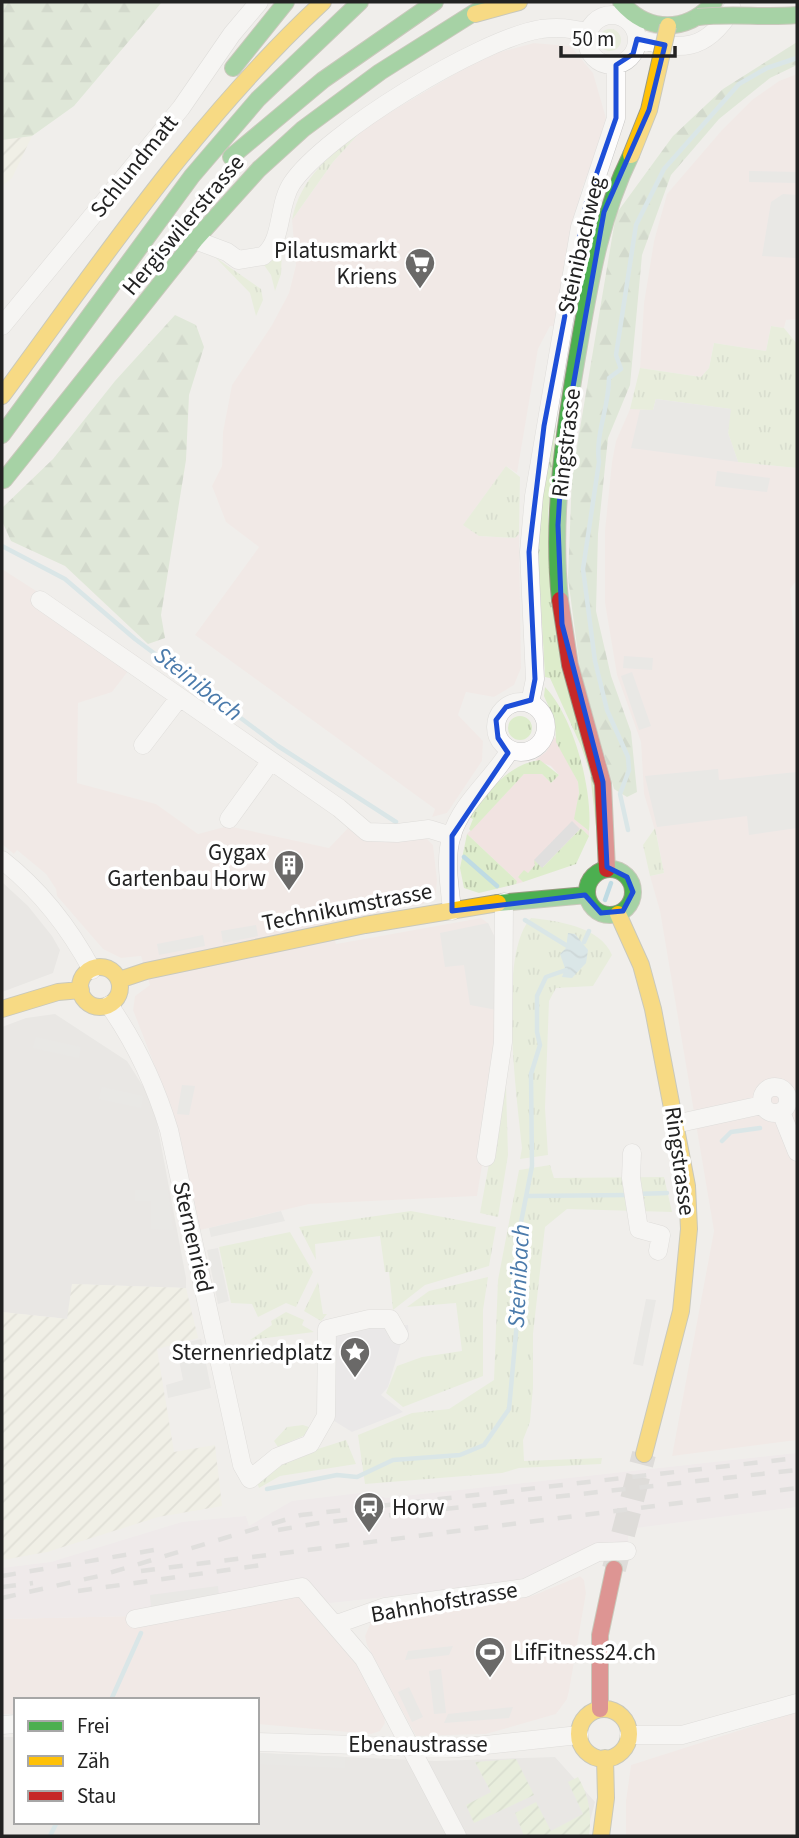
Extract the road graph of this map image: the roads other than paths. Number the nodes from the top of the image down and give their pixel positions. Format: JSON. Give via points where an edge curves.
{"nodes":[{"id":1,"x":259,"y":2,"type":"edge"},
{"id":2,"x":286,"y":2,"type":"edge"},
{"id":3,"x":323,"y":2,"type":"edge"},
{"id":4,"x":360,"y":2,"type":"edge"},
{"id":5,"x":435,"y":2,"type":"edge"},
{"id":6,"x":491,"y":2,"type":"edge"},
{"id":7,"x":519,"y":2,"type":"edge"},
{"id":8,"x":714,"y":2,"type":"edge"},
{"id":9,"x":737,"y":2,"type":"edge"},
{"id":10,"x":619,"y":3,"type":"edge"},
{"id":11,"x":470,"y":15,"type":"junction"},
{"id":12,"x":797,"y":15,"type":"edge"},
{"id":13,"x":698,"y":18,"type":"junction"},
{"id":14,"x":668,"y":26,"type":"junction"},
{"id":15,"x":588,"y":33,"type":"junction"},
{"id":16,"x":637,"y":38,"type":"junction"},
{"id":17,"x":616,"y":65,"type":"junction"},
{"id":18,"x":188,"y":145,"type":"junction"},
{"id":19,"x":225,"y":205,"type":"junction"},
{"id":20,"x":195,"y":240,"type":"junction"},
{"id":21,"x":140,"y":246,"type":"junction"},
{"id":22,"x":227,"y":252,"type":"junction"},
{"id":23,"x":2,"y":326,"type":"edge"},
{"id":24,"x":2,"y":396,"type":"edge"},
{"id":25,"x":544,"y":426,"type":"joint"},
{"id":26,"x":2,"y":435,"type":"edge"},
{"id":27,"x":4,"y":480,"type":"dead end"},
{"id":28,"x":40,"y":600,"type":"dead end"},
{"id":29,"x":180,"y":698,"type":"junction"},
{"id":30,"x":530,"y":703,"type":"junction"},
{"id":31,"x":143,"y":745,"type":"dead end"},
{"id":32,"x":510,"y":750,"type":"junction"},
{"id":33,"x":271,"y":761,"type":"junction"},
{"id":34,"x":229,"y":819,"type":"dead end"},
{"id":35,"x":452,"y":836,"type":"junction"},
{"id":36,"x":2,"y":860,"type":"edge"},
{"id":37,"x":607,"y":869,"type":"junction"},
{"id":38,"x":587,"y":895,"type":"junction"},
{"id":39,"x":505,"y":902,"type":"junction"},
{"id":40,"x":452,"y":911,"type":"junction"},
{"id":41,"x":618,"y":914,"type":"junction"},
{"id":42,"x":92,"y":970,"type":"junction"},
{"id":43,"x":119,"y":980,"type":"junction"},
{"id":44,"x":81,"y":990,"type":"junction"},
{"id":45,"x":109,"y":1005,"type":"junction"},
{"id":46,"x":2,"y":1009,"type":"edge"},
{"id":47,"x":789,"y":1098,"type":"edge"},
{"id":48,"x":762,"y":1105,"type":"junction"},
{"id":49,"x":675,"y":1124,"type":"junction"},
{"id":50,"x":797,"y":1152,"type":"edge"},
{"id":51,"x":632,"y":1153,"type":"dead end"},
{"id":52,"x":486,"y":1157,"type":"dead end"},
{"id":53,"x":658,"y":1251,"type":"dead end"},
{"id":54,"x":399,"y":1335,"type":"dead end"},
{"id":55,"x":644,"y":1454,"type":"tunnel mouth"},
{"id":56,"x":627,"y":1550,"type":"dead end"},
{"id":57,"x":614,"y":1569,"type":"tunnel mouth"},
{"id":58,"x":135,"y":1619,"type":"dead end"},
{"id":59,"x":337,"y":1624,"type":"junction"},
{"id":60,"x":797,"y":1703,"type":"edge"},
{"id":61,"x":600,"y":1709,"type":"junction"},
{"id":62,"x":579,"y":1735,"type":"junction"},
{"id":63,"x":629,"y":1735,"type":"junction"},
{"id":64,"x":259,"y":1742,"type":"edge"},
{"id":65,"x":412,"y":1748,"type":"junction"},
{"id":66,"x":606,"y":1758,"type":"junction"},
{"id":67,"x":457,"y":1836,"type":"edge"},
{"id":68,"x":601,"y":1836,"type":"edge"}],
"edges":[{"from":1,"to":23,"type":"street","name":"Schlundmatt","via":[[181,108]]},
{"from":2,"to":18,"type":"main road","via":[[248,47]]},
{"from":3,"to":18,"type":"main road","via":[[248,76]]},
{"from":4,"to":21,"type":"main road","via":[[258,99]]},
{"from":5,"to":21,"type":"main road","via":[[261,129]]},
{"from":6,"to":11,"type":"main road","name":"Hergiswilerstrasse"},
{"from":7,"to":11,"type":"main road","name":"Hergiswilerstrasse"},
{"from":8,"to":13,"type":"main road"},
{"from":9,"to":16,"type":"street","via":[[724,23],[704,41],[674,48]]},
{"from":10,"to":14,"type":"main road","via":[[646,22]]},
{"from":11,"to":19,"type":"main road","name":"Hergiswilerstrasse","via":[[380,72],[303,129]]},
{"from":12,"to":13,"type":"main road","bridge":true,"via":[[734,13]]},
{"from":13,"to":14,"type":"main road"},
{"from":14,"to":37,"type":"main road","name":"Ringstrasse","bridge":true,"via":[[649,110],[604,212],[559,488],[558,580],[571,669],[603,782]]},
{"from":15,"to":16,"type":"street","via":[[600,19],[614,16],[629,23]]},
{"from":15,"to":17,"type":"street","via":[[595,58]]},
{"from":15,"to":22,"type":"street","via":[[540,30],[459,60],[344,135],[301,172],[285,197],[270,251],[246,261]]},
{"from":16,"to":17,"type":"street","via":[[633,54]]},
{"from":17,"to":25,"type":"street","name":"Steinibachweg","via":[[616,118],[580,227]]},
{"from":18,"to":24,"type":"main road"},
{"from":19,"to":20,"type":"main road","name":"Hergiswilerstrasse"},
{"from":19,"to":22,"type":"street","via":[[222,233]]},
{"from":20,"to":22,"type":"street"},
{"from":20,"to":27,"type":"main road","name":"Hergiswilerstrasse"},
{"from":21,"to":26,"type":"main road"},
{"from":25,"to":30,"type":"street","name":"Ringstrasse","via":[[529,552],[535,656]]},
{"from":28,"to":29,"type":"street"},
{"from":29,"to":31,"type":"street"},
{"from":29,"to":33,"type":"street"},
{"from":30,"to":32,"type":"street","via":[[506,707],[496,720],[498,737]]},
{"from":30,"to":32,"type":"street","via":[[545,719],[543,740],[524,752]]},
{"from":32,"to":35,"type":"street","via":[[463,811]]},
{"from":33,"to":34,"type":"street"},
{"from":33,"to":35,"type":"street","via":[[367,832],[429,829]]},
{"from":35,"to":40,"type":"street","via":[[448,867]]},
{"from":36,"to":42,"type":"street","via":[[46,901]]},
{"from":37,"to":38,"type":"main road","via":[[590,880]]},
{"from":37,"to":41,"type":"main road","via":[[623,873],[632,888],[630,903]]},
{"from":38,"to":39,"type":"main road","name":"Technikumstrasse"},
{"from":38,"to":41,"type":"main road","via":[[601,913]]},
{"from":39,"to":40,"type":"main road","name":"Technikumstrasse"},
{"from":39,"to":52,"type":"street","via":[[502,1042]]},
{"from":40,"to":43,"type":"main road","name":"Technikumstrasse"},
{"from":41,"to":49,"type":"main road","name":"Ringstrasse","via":[[650,995]]},
{"from":42,"to":43,"type":"main road","via":[[110,970]]},
{"from":42,"to":44,"type":"main road","via":[[83,978]]},
{"from":43,"to":45,"type":"main road","via":[[120,992]]},
{"from":44,"to":45,"type":"main road","via":[[91,1005]]},
{"from":44,"to":46,"type":"main road"},
{"from":45,"to":54,"type":"street","name":"Sternenried","via":[[157,1089],[242,1463],[250,1479],[276,1457],[310,1444],[326,1416],[327,1329],[390,1319]]},
{"from":47,"to":48,"type":"street","via":[[772,1113]]},
{"from":47,"to":48,"type":"street","via":[[779,1087],[768,1088],[761,1097]]},
{"from":47,"to":50,"type":"street"},
{"from":48,"to":49,"type":"street"},
{"from":49,"to":55,"type":"main road","name":"Ringstrasse","via":[[687,1186],[687,1264],[681,1311]]},
{"from":51,"to":53,"type":"street","via":[[639,1229],[661,1235]]},
{"from":56,"to":59,"type":"street","name":"Bahnhofstrasse","via":[[598,1552],[525,1588],[385,1607]]},
{"from":57,"to":61,"type":"main road","via":[[600,1635]]},
{"from":58,"to":59,"type":"street","name":"Bahnhofstrasse","via":[[302,1587]]},
{"from":59,"to":65,"type":"street","name":"Bahnhofstrasse","via":[[364,1659]]},
{"from":60,"to":63,"type":"street","via":[[682,1735]]},
{"from":61,"to":62,"type":"main road","via":[[583,1720]]},
{"from":61,"to":63,"type":"main road","via":[[618,1714]]},
{"from":62,"to":65,"type":"street","name":"Ebenaustrasse"},
{"from":62,"to":66,"type":"main road","via":[[585,1749]]},
{"from":63,"to":66,"type":"main road","via":[[621,1751]]},
{"from":64,"to":65,"type":"street","name":"Ebenaustrasse"},
{"from":65,"to":67,"type":"street","name":"Bahnhofstrasse"},
{"from":66,"to":68,"type":"main road"}]}
